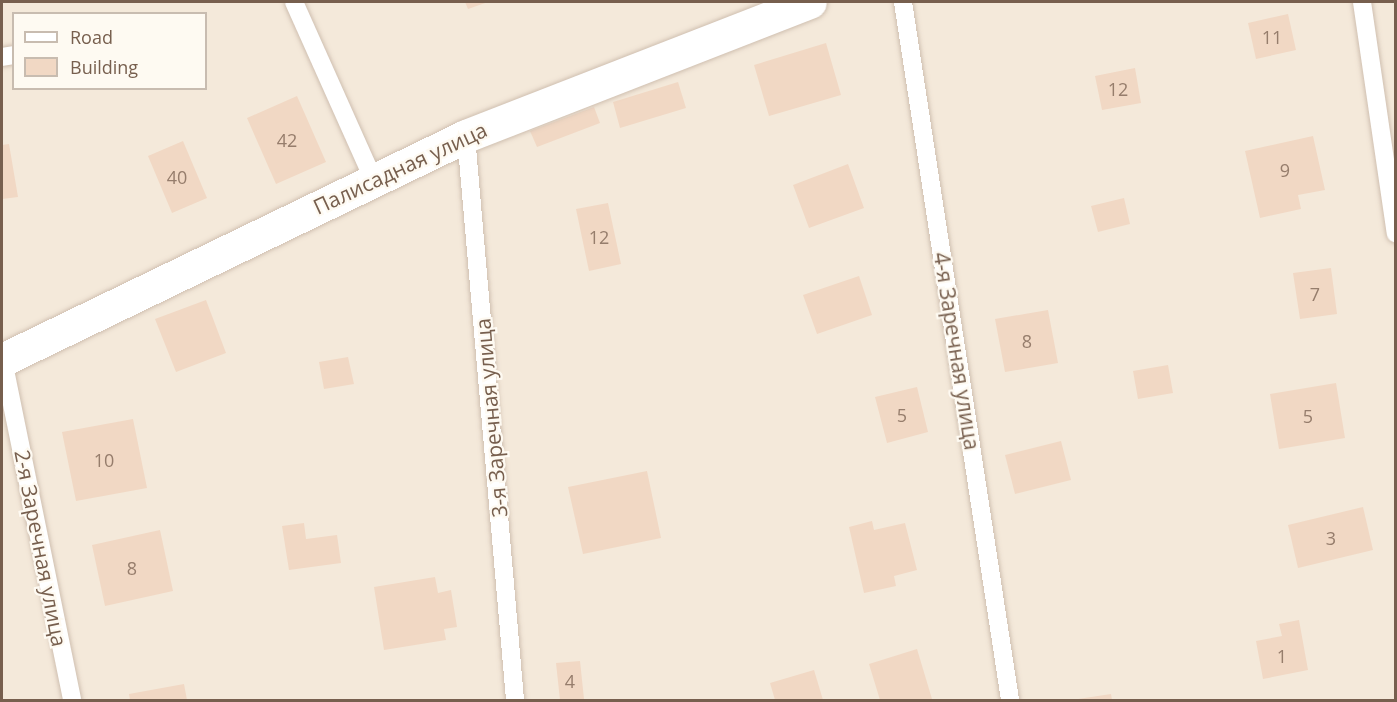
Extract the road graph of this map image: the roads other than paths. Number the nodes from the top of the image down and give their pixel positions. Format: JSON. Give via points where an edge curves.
{"nodes":[{"id":1,"x":294,"y":2,"type":"edge"},
{"id":2,"x":810,"y":2,"type":"edge"},
{"id":3,"x":903,"y":2,"type":"edge"},
{"id":4,"x":1362,"y":2,"type":"edge"},
{"id":5,"x":466,"y":136,"type":"junction"},
{"id":6,"x":373,"y":178,"type":"junction"},
{"id":7,"x":1395,"y":234,"type":"edge"},
{"id":8,"x":2,"y":360,"type":"edge"},
{"id":9,"x":72,"y":700,"type":"edge"},
{"id":10,"x":515,"y":700,"type":"edge"},
{"id":11,"x":1010,"y":700,"type":"edge"}],
"edges":[{"from":1,"to":6,"type":"lane"},
{"from":2,"to":5,"type":"street","name":"Палисадная улица"},
{"from":3,"to":11,"type":"lane","name":"4-я Заречная улица"},
{"from":4,"to":7,"type":"lane"},
{"from":5,"to":6,"type":"street","name":"Палисадная улица"},
{"from":5,"to":10,"type":"lane","name":"3-я Заречная улица"},
{"from":6,"to":8,"type":"street","name":"Палисадная улица"},
{"from":8,"to":9,"type":"lane","name":"2-я Заречная улица"}]}
